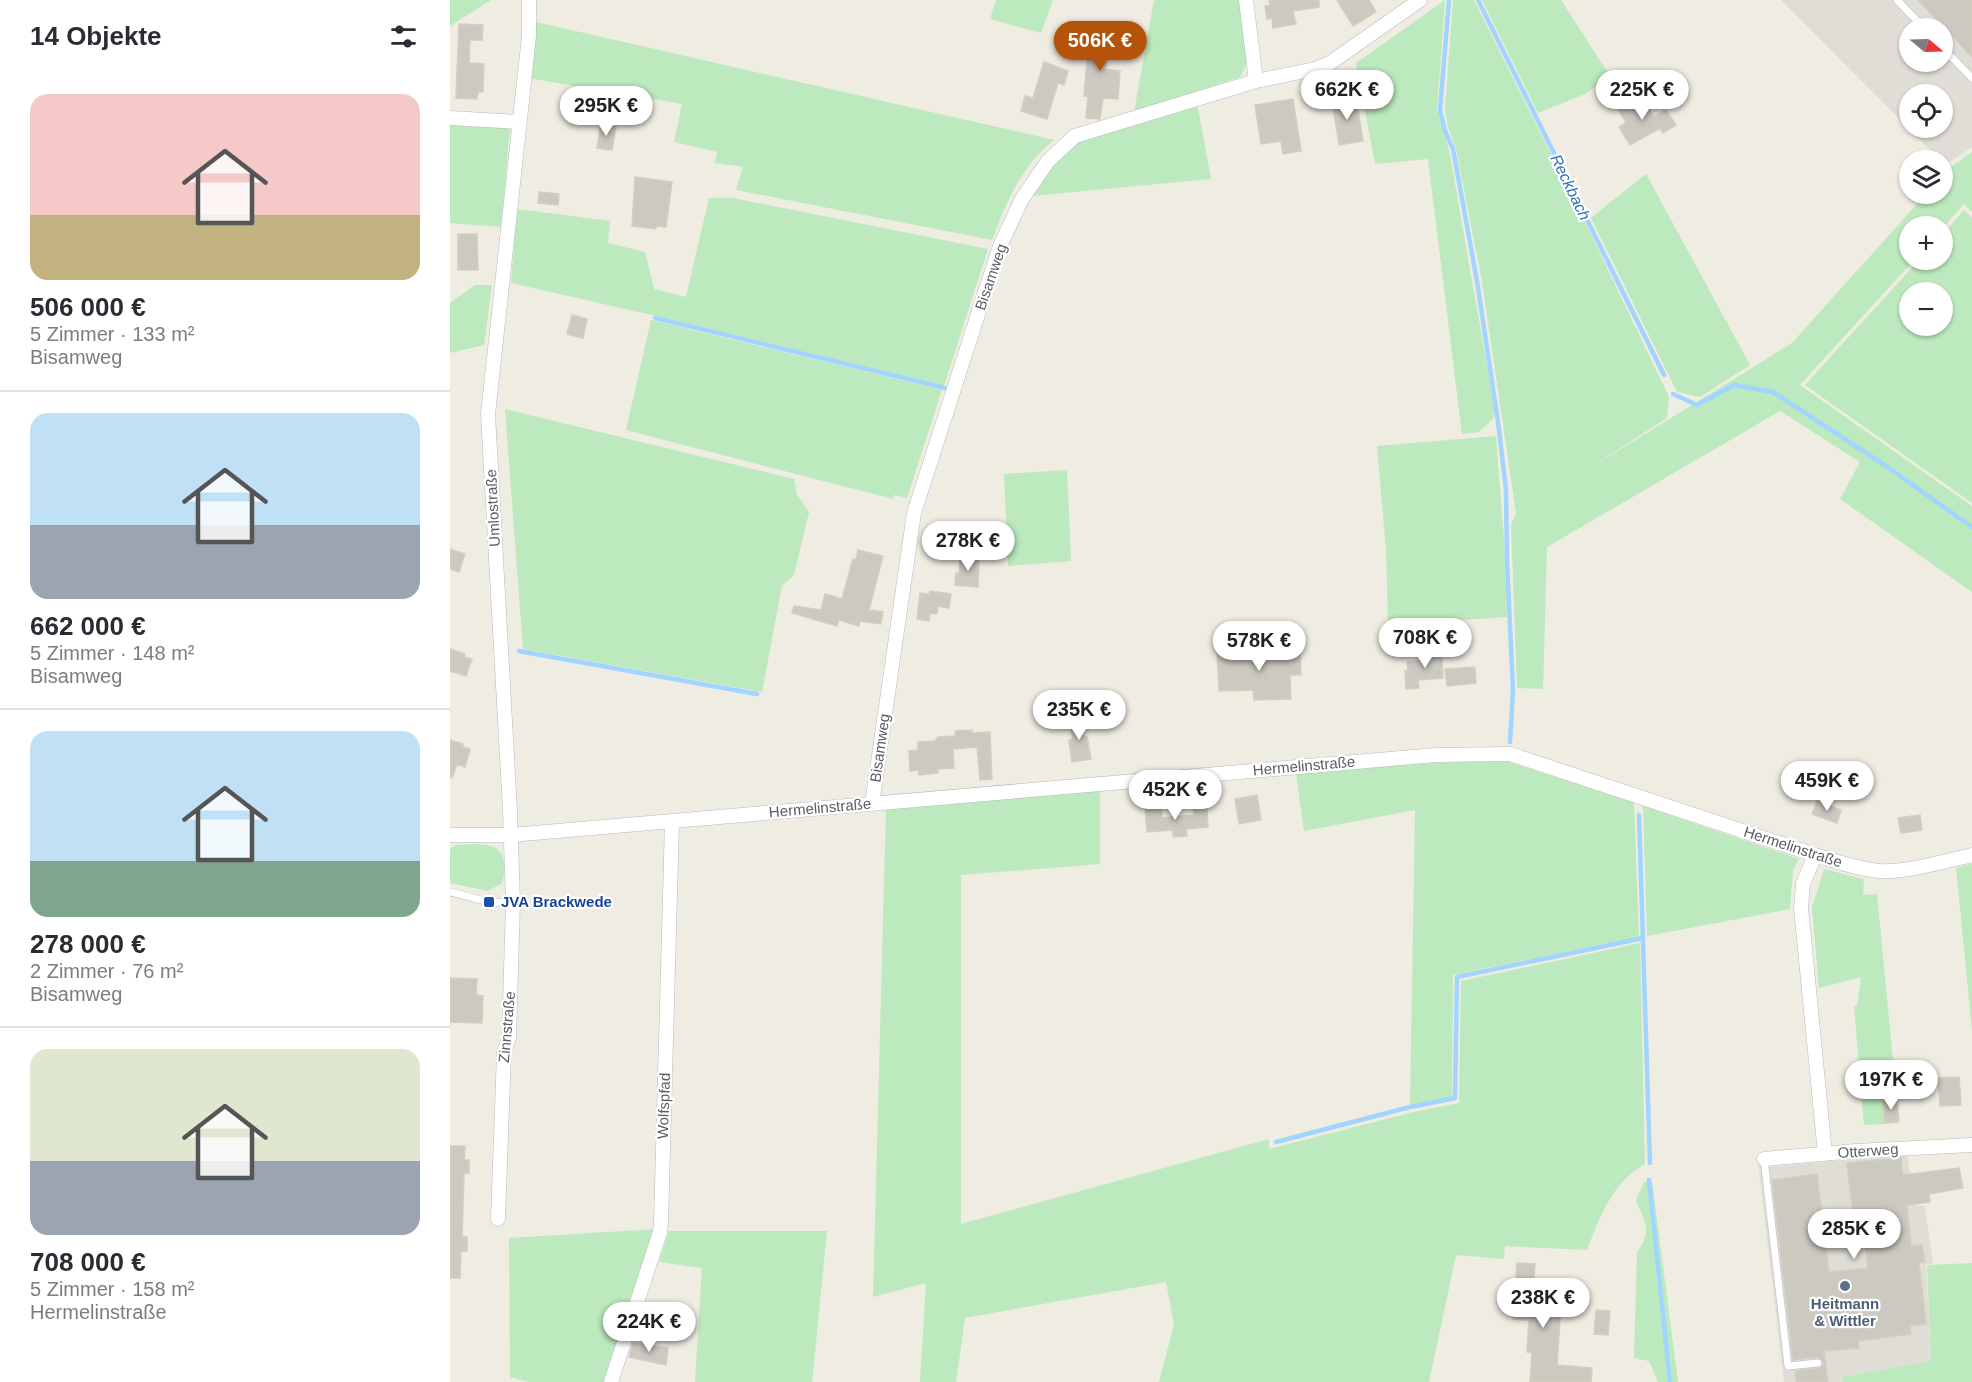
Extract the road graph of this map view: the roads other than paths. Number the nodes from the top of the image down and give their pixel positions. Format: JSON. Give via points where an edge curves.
{"nodes":[{"id":1,"x":529,"y":0,"type":"edge"},
{"id":2,"x":1246,"y":0,"type":"edge"},
{"id":3,"x":1420,"y":0,"type":"edge"},
{"id":4,"x":1897,"y":0,"type":"edge"},
{"id":5,"x":1914,"y":18,"type":"edge"},
{"id":6,"x":1953,"y":58,"type":"edge"},
{"id":7,"x":1972,"y":78,"type":"edge"},
{"id":8,"x":1256,"y":81,"type":"junction"},
{"id":9,"x":450,"y":118,"type":"edge"},
{"id":10,"x":518,"y":122,"type":"junction"},
{"id":11,"x":872,"y":804,"type":"junction"},
{"id":12,"x":672,"y":822,"type":"junction"},
{"id":13,"x":450,"y":835,"type":"edge"},
{"id":14,"x":511,"y":835,"type":"junction"},
{"id":15,"x":1815,"y":855,"type":"junction"},
{"id":16,"x":1972,"y":855,"type":"edge"},
{"id":17,"x":450,"y":892,"type":"edge"},
{"id":18,"x":513,"y":903,"type":"junction"},
{"id":19,"x":1972,"y":1145,"type":"edge"},
{"id":20,"x":1825,"y":1154,"type":"junction"},
{"id":21,"x":1764,"y":1159,"type":"joint"},
{"id":22,"x":498,"y":1219,"type":"dead end"},
{"id":23,"x":1818,"y":1364,"type":"dead end"},
{"id":24,"x":611,"y":1382,"type":"edge"}],
"edges":[{"from":1,"to":10,"type":"street","name":"Umlostraße","via":[[529,36]]},
{"from":2,"to":8,"type":"street"},
{"from":3,"to":8,"type":"street","name":"Bisamweg","via":[[1330,63]]},
{"from":4,"to":5,"type":"lane"},
{"from":6,"to":7,"type":"lane"},
{"from":8,"to":11,"type":"street","name":"Bisamweg","via":[[1075,136],[1048,161],[1022,199],[1000,246],[914,513]]},
{"from":9,"to":10,"type":"street"},
{"from":10,"to":14,"type":"street","name":"Umlostraße","via":[[488,414]]},
{"from":11,"to":12,"type":"street","name":"Hermelinstraße"},
{"from":11,"to":15,"type":"street","name":"Hermelinstraße","via":[[1436,754],[1510,754]]},
{"from":12,"to":14,"type":"street","name":"Hermelinstraße"},
{"from":12,"to":24,"type":"street","name":"Wolfspfad","via":[[661,1223]]},
{"from":13,"to":14,"type":"street"},
{"from":14,"to":18,"type":"street","name":"Zinnstraße"},
{"from":15,"to":16,"type":"street","name":"Hermelinstraße","via":[[1880,871]]},
{"from":15,"to":20,"type":"street","via":[[1803,884],[1801,908]]},
{"from":17,"to":18,"type":"lane","via":[[489,902]]},
{"from":18,"to":22,"type":"street","name":"Zinnstraße"},
{"from":19,"to":20,"type":"street","name":"Otterweg"},
{"from":20,"to":21,"type":"street","name":"Otterweg"},
{"from":21,"to":23,"type":"lane","via":[[1788,1365]]}]}
